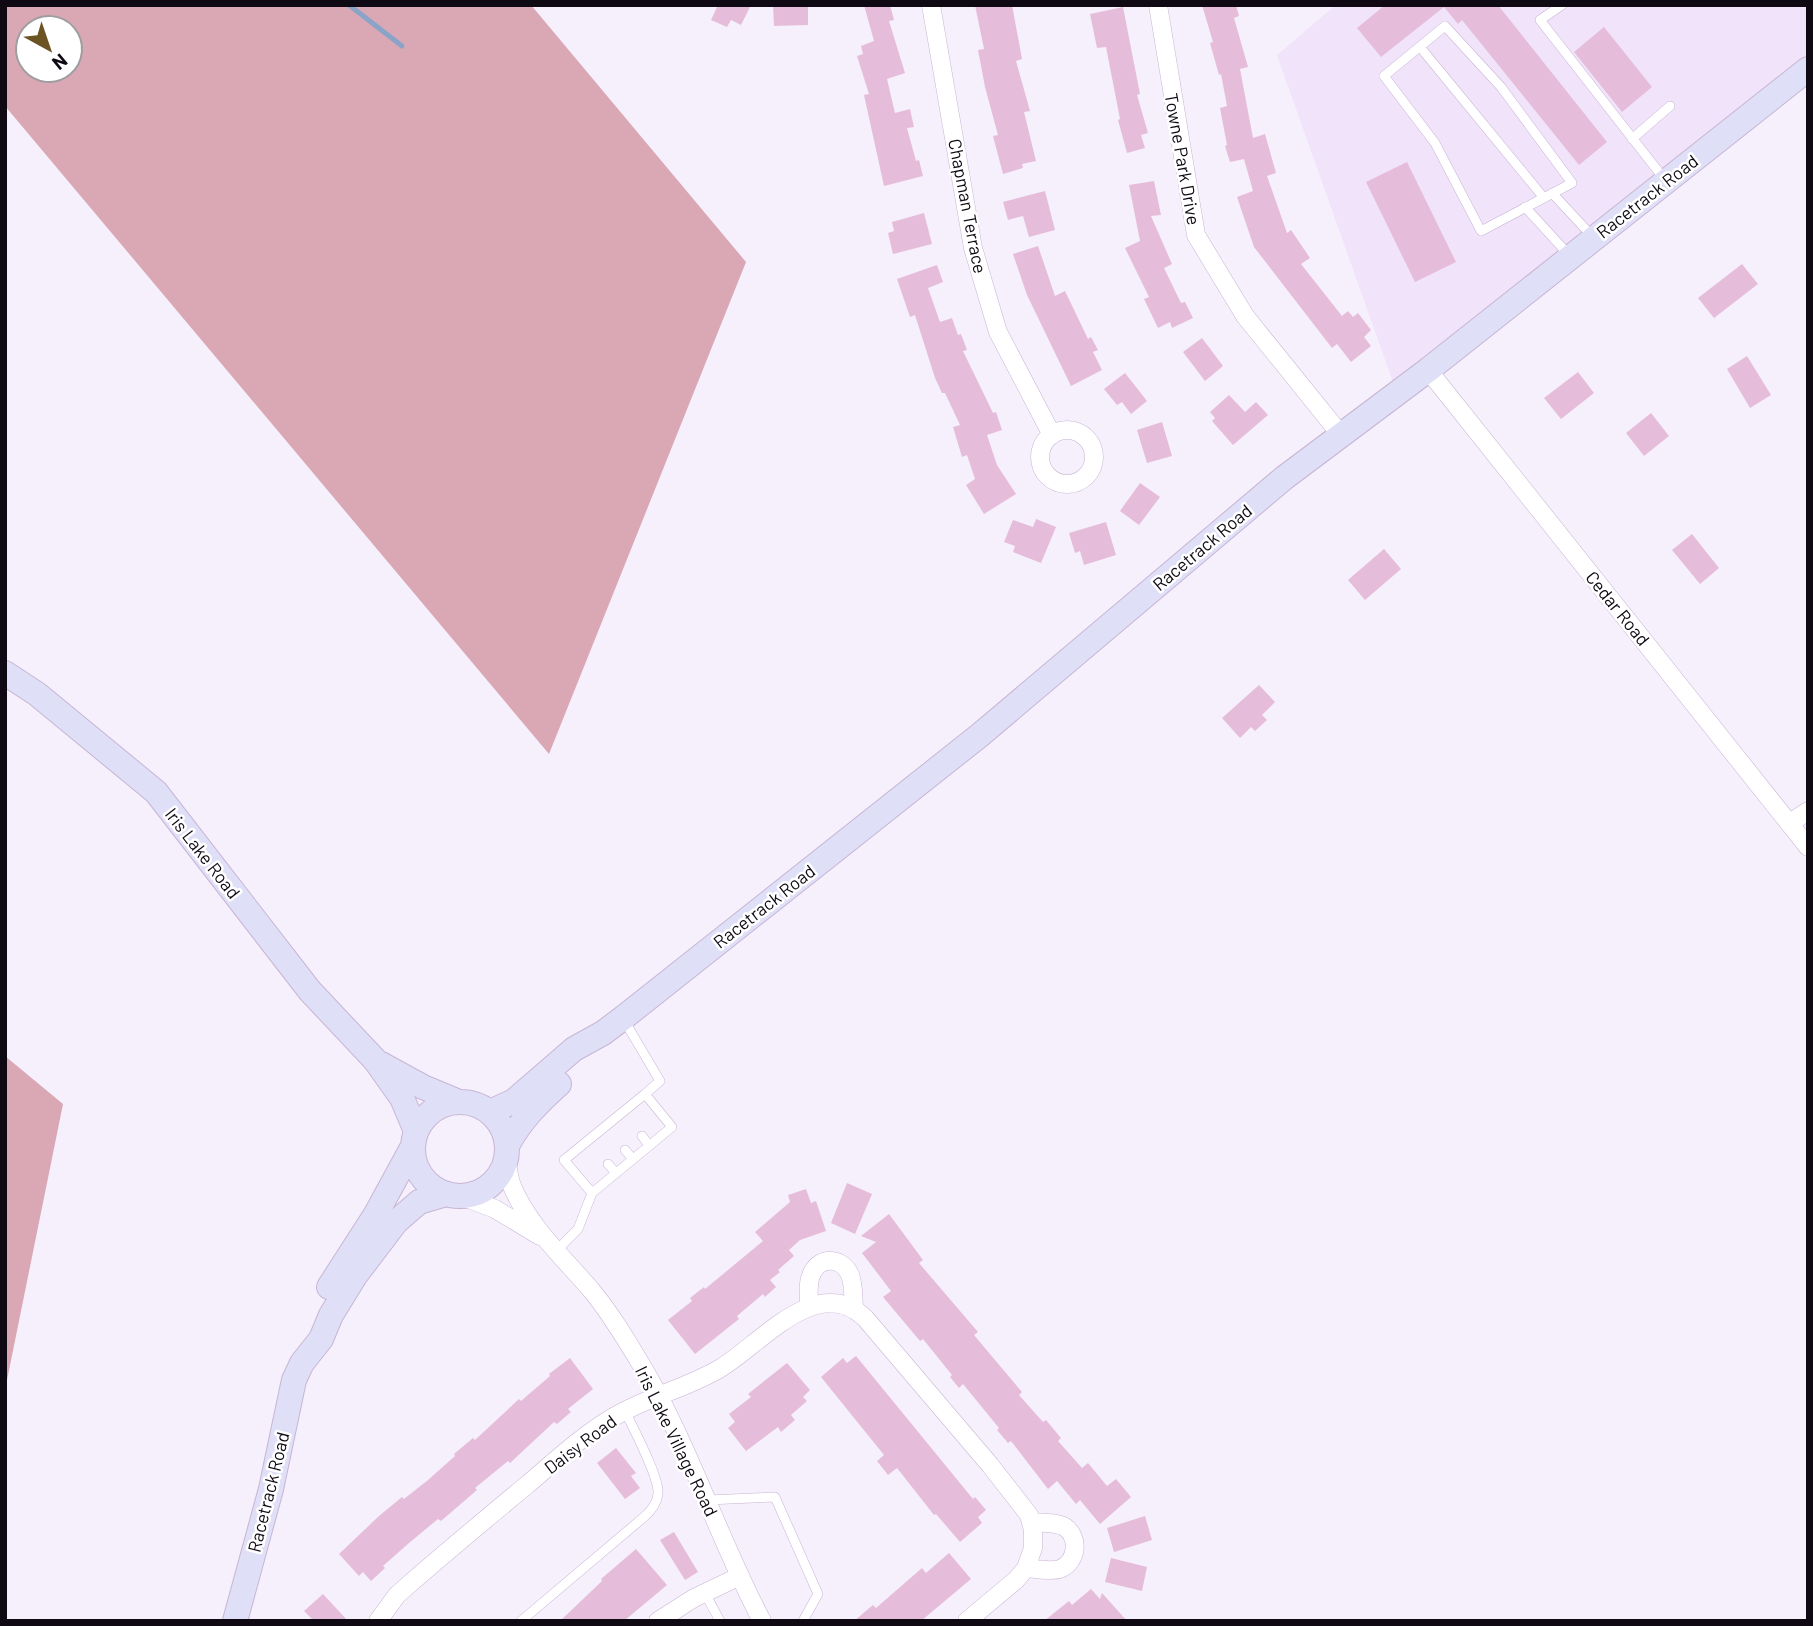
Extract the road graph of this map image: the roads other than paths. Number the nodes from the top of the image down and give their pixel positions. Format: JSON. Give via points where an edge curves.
{"nodes":[{"id":1,"x":931,"y":5,"type":"edge"},
{"id":2,"x":1158,"y":5,"type":"edge"},
{"id":3,"x":1562,"y":5,"type":"edge"},
{"id":4,"x":1420,"y":47,"type":"junction"},
{"id":5,"x":1808,"y":69,"type":"edge"},
{"id":6,"x":1671,"y":106,"type":"dead end"},
{"id":7,"x":1632,"y":139,"type":"junction"},
{"id":8,"x":1666,"y":181,"type":"junction"},
{"id":9,"x":1548,"y":195,"type":"junction"},
{"id":10,"x":1525,"y":207,"type":"junction"},
{"id":11,"x":1594,"y":239,"type":"junction"},
{"id":12,"x":1570,"y":257,"type":"junction"},
{"id":13,"x":1428,"y":370,"type":"junction"},
{"id":14,"x":1052,"y":435,"type":"dead end"},
{"id":15,"x":1341,"y":435,"type":"junction"},
{"id":16,"x":5,"y":673,"type":"edge"},
{"id":17,"x":1808,"y":811,"type":"edge"},
{"id":18,"x":1790,"y":823,"type":"junction"},
{"id":19,"x":1808,"y":847,"type":"edge"},
{"id":20,"x":613,"y":1026,"type":"junction"},
{"id":21,"x":375,"y":1060,"type":"junction"},
{"id":22,"x":645,"y":1094,"type":"junction"},
{"id":23,"x":459,"y":1102,"type":"junction"},
{"id":24,"x":490,"y":1112,"type":"junction"},
{"id":25,"x":604,"y":1126,"type":"junction"},
{"id":26,"x":612,"y":1135,"type":"dead end"},
{"id":27,"x":642,"y":1136,"type":"dead end"},
{"id":28,"x":415,"y":1139,"type":"junction"},
{"id":29,"x":649,"y":1145,"type":"junction"},
{"id":30,"x":625,"y":1150,"type":"dead end"},
{"id":31,"x":507,"y":1152,"type":"junction"},
{"id":32,"x":633,"y":1159,"type":"junction"},
{"id":33,"x":608,"y":1164,"type":"dead end"},
{"id":34,"x":616,"y":1173,"type":"junction"},
{"id":35,"x":592,"y":1193,"type":"junction"},
{"id":36,"x":454,"y":1195,"type":"junction"},
{"id":37,"x":551,"y":1245,"type":"junction"},
{"id":38,"x":809,"y":1305,"type":"junction"},
{"id":39,"x":854,"y":1308,"type":"junction"},
{"id":40,"x":302,"y":1363,"type":"junction"},
{"id":41,"x":659,"y":1397,"type":"junction"},
{"id":42,"x":625,"y":1411,"type":"junction"},
{"id":43,"x":706,"y":1500,"type":"junction"},
{"id":44,"x":1031,"y":1522,"type":"junction"},
{"id":45,"x":1026,"y":1568,"type":"junction"},
{"id":46,"x":738,"y":1577,"type":"junction"},
{"id":47,"x":705,"y":1593,"type":"junction"},
{"id":48,"x":235,"y":1621,"type":"edge"},
{"id":49,"x":379,"y":1621,"type":"edge"},
{"id":50,"x":521,"y":1621,"type":"edge"},
{"id":51,"x":658,"y":1621,"type":"edge"},
{"id":52,"x":720,"y":1621,"type":"edge"},
{"id":53,"x":762,"y":1621,"type":"edge"},
{"id":54,"x":803,"y":1621,"type":"edge"},
{"id":55,"x":967,"y":1621,"type":"edge"}],
"edges":[{"from":1,"to":14,"type":"street","name":"Chapman Terrace","via":[[973,248],[998,332]]},
{"from":2,"to":15,"type":"street","name":"Towne Park Drive","via":[[1196,235],[1245,316]]},
{"from":3,"to":7,"type":"lane","via":[[1541,20]]},
{"from":4,"to":9,"type":"lane"},
{"from":4,"to":9,"type":"lane","via":[[1445,26],[1501,87],[1572,183]]},
{"from":4,"to":10,"type":"lane","via":[[1384,76],[1435,143],[1481,231]]},
{"from":5,"to":8,"type":"street","name":"Racetrack Road"},
{"from":6,"to":7,"type":"lane"},
{"from":7,"to":8,"type":"lane"},
{"from":8,"to":11,"type":"street","name":"Racetrack Road"},
{"from":9,"to":10,"type":"lane"},
{"from":9,"to":11,"type":"lane"},
{"from":10,"to":12,"type":"lane"},
{"from":11,"to":12,"type":"street","name":"Racetrack Road"},
{"from":12,"to":13,"type":"street","name":"Racetrack Road"},
{"from":13,"to":15,"type":"street","name":"Racetrack Road"},
{"from":13,"to":18,"type":"street","name":"Cedar Road"},
{"from":15,"to":20,"type":"street","name":"Racetrack Road","via":[[981,735]]},
{"from":16,"to":21,"type":"street","name":"Iris Lake Road","via":[[156,792],[310,991]]},
{"from":17,"to":18,"type":"street"},
{"from":18,"to":19,"type":"street","name":"Cedar Road"},
{"from":20,"to":22,"type":"lane","via":[[660,1081]]},
{"from":20,"to":24,"type":"street","name":"Racetrack Road","via":[[574,1049],[514,1101]]},
{"from":20,"to":31,"type":"street","name":"Racetrack Road","via":[[534,1106],[515,1130]]},
{"from":21,"to":23,"type":"street","name":"Iris Lake Road"},
{"from":21,"to":28,"type":"street","name":"Iris Lake Road","via":[[402,1098]]},
{"from":22,"to":25,"type":"lane","via":[[625,1116]]},
{"from":22,"to":29,"type":"lane","via":[[673,1126]]},
{"from":23,"to":24,"type":"street"},
{"from":23,"to":28,"type":"street","via":[[433,1110]]},
{"from":24,"to":31,"type":"street","via":[[499,1121]]},
{"from":25,"to":26,"type":"lane"},
{"from":25,"to":35,"type":"lane","via":[[591,1144],[564,1160]]},
{"from":27,"to":29,"type":"lane"},
{"from":28,"to":36,"type":"street","via":[[415,1162],[421,1176],[432,1187]]},
{"from":28,"to":40,"type":"street","name":"Racetrack Road","via":[[376,1214],[318,1307],[306,1336]]},
{"from":29,"to":32,"type":"lane"},
{"from":30,"to":32,"type":"lane"},
{"from":31,"to":36,"type":"street","via":[[500,1174],[490,1186],[477,1194]]},
{"from":31,"to":37,"type":"street","name":"Iris Lake Village Road","via":[[512,1185]]},
{"from":32,"to":34,"type":"lane"},
{"from":33,"to":34,"type":"lane"},
{"from":34,"to":35,"type":"lane"},
{"from":35,"to":37,"type":"lane","via":[[578,1229]]},
{"from":36,"to":37,"type":"street","name":"Iris Lake Village Road","via":[[495,1209]]},
{"from":36,"to":40,"type":"street","name":"Racetrack Road","via":[[419,1202],[396,1222],[355,1276],[321,1339]]},
{"from":37,"to":41,"type":"street","name":"Iris Lake Village Road","via":[[594,1293]]},
{"from":38,"to":39,"type":"street"},
{"from":38,"to":39,"type":"street","via":[[811,1275],[819,1264],[831,1260],[841,1263],[850,1274]]},
{"from":38,"to":41,"type":"street","name":"Daisy Road","via":[[718,1370]]},
{"from":39,"to":44,"type":"street","via":[[990,1465]]},
{"from":40,"to":48,"type":"street","name":"Racetrack Road"},
{"from":41,"to":42,"type":"street","name":"Daisy Road"},
{"from":41,"to":43,"type":"street","name":"Iris Lake Village Road"},
{"from":42,"to":49,"type":"street","name":"Daisy Road","via":[[571,1448],[406,1587]]},
{"from":42,"to":50,"type":"lane","via":[[654,1475],[656,1502]]},
{"from":43,"to":46,"type":"street","name":"Iris Lake Village Road"},
{"from":43,"to":54,"type":"lane","via":[[775,1497],[818,1594]]},
{"from":44,"to":45,"type":"street","via":[[1033,1548]]},
{"from":44,"to":45,"type":"street","via":[[1065,1527],[1075,1551],[1059,1569]]},
{"from":45,"to":55,"type":"street"},
{"from":46,"to":47,"type":"street"},
{"from":46,"to":53,"type":"street","name":"Iris Lake Village Road"},
{"from":47,"to":51,"type":"street"},
{"from":47,"to":52,"type":"lane"}]}
